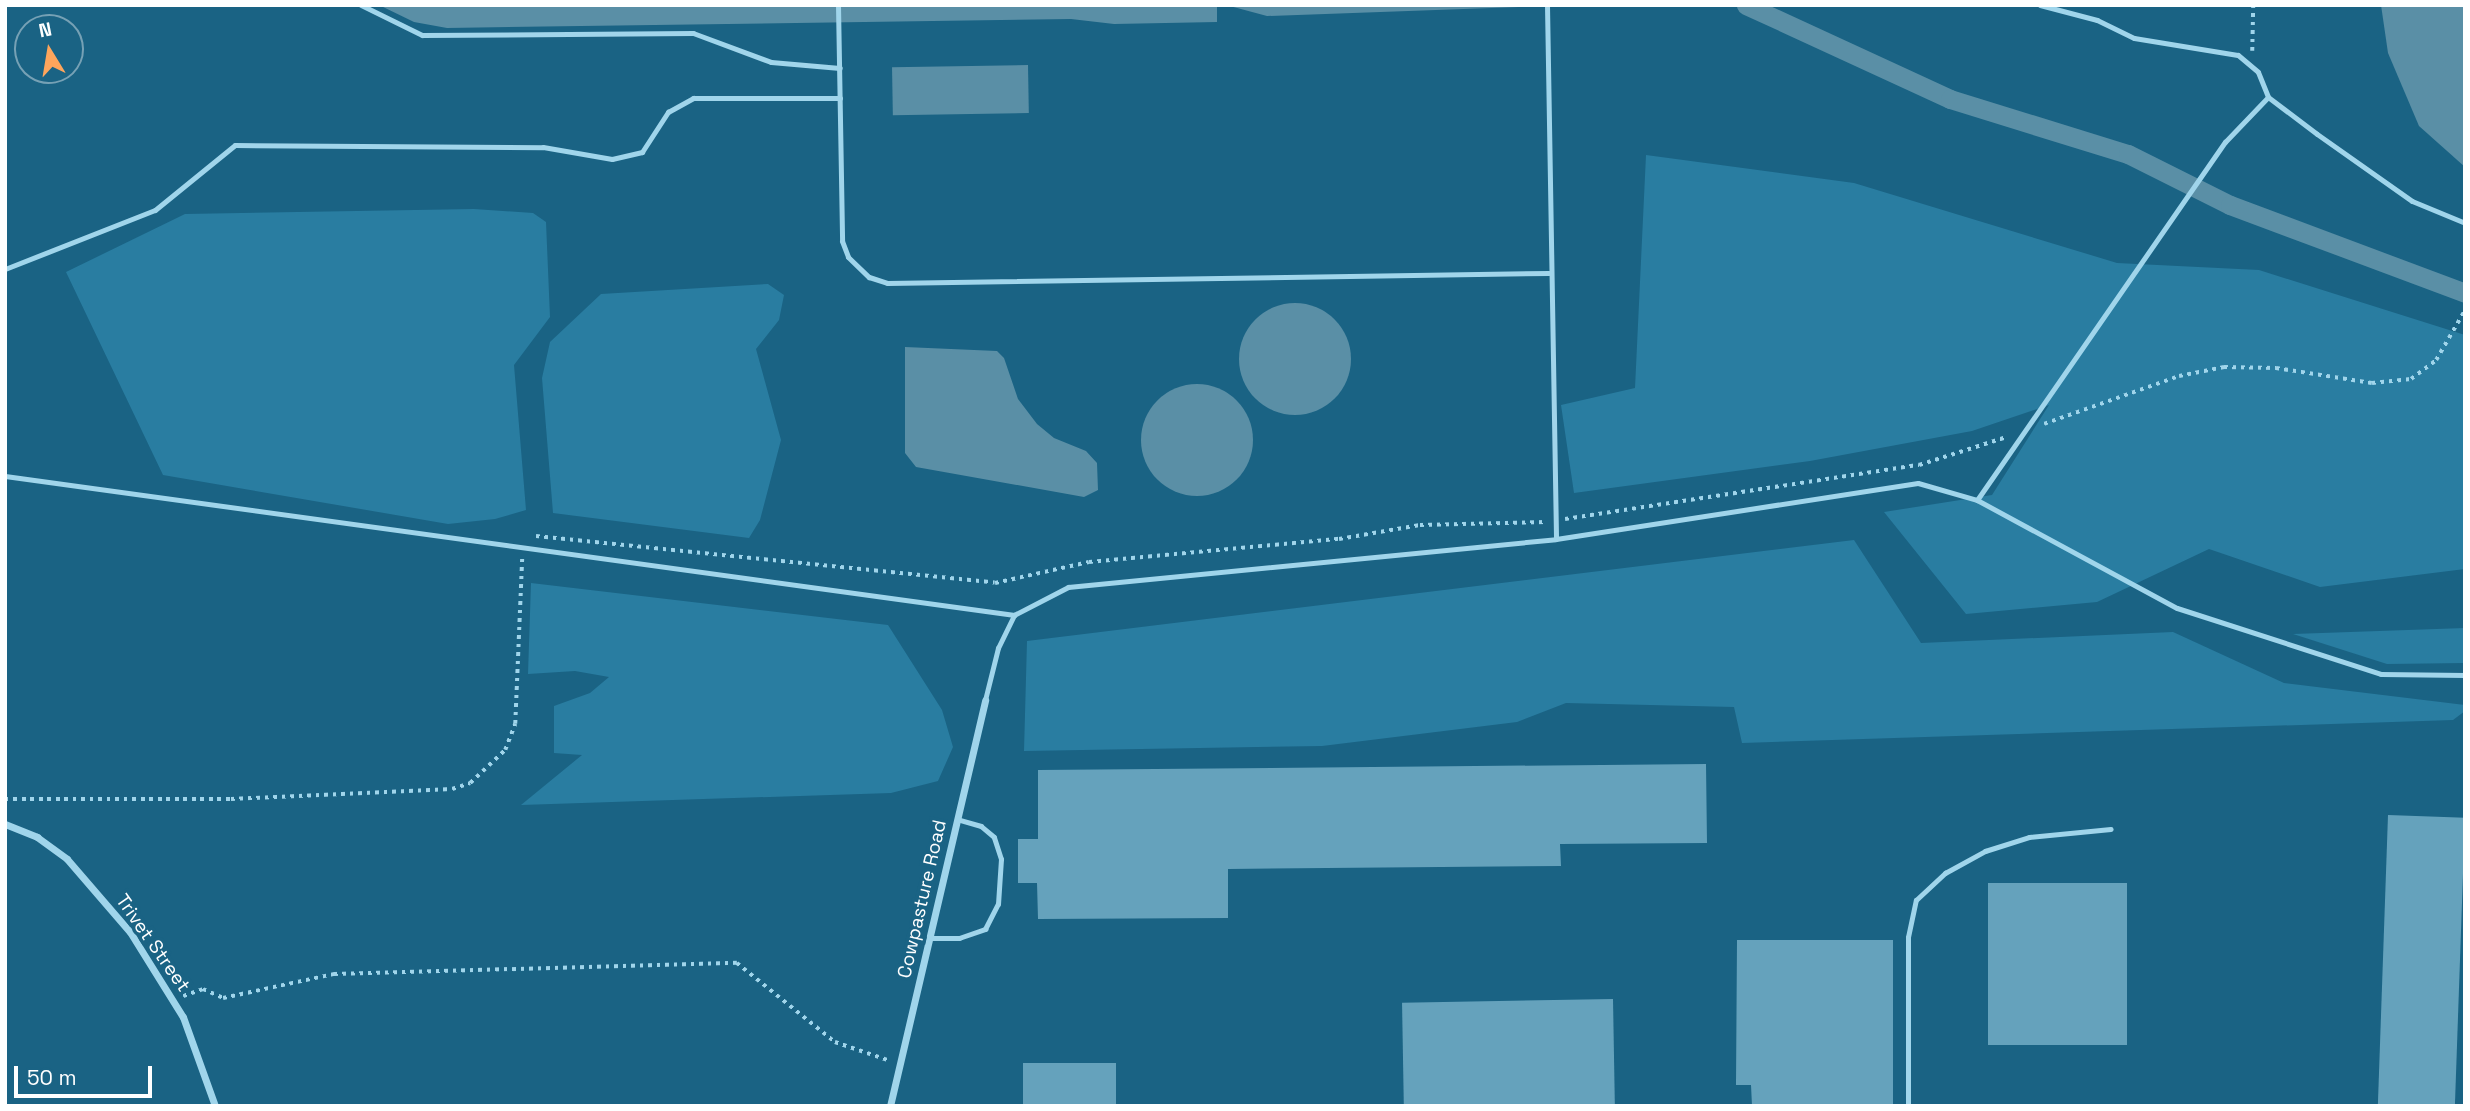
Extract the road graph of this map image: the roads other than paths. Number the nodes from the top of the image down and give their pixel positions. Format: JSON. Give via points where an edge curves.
{"nodes":[{"id":1,"x":361,"y":5,"type":"edge"},
{"id":2,"x":838,"y":5,"type":"edge"},
{"id":3,"x":1547,"y":5,"type":"edge"},
{"id":4,"x":2040,"y":5,"type":"edge"},
{"id":5,"x":839,"y":68,"type":"junction"},
{"id":6,"x":2268,"y":97,"type":"junction"},
{"id":7,"x":840,"y":98,"type":"junction"},
{"id":8,"x":2463,"y":222,"type":"dead end"},
{"id":9,"x":5,"y":269,"type":"edge"},
{"id":10,"x":1549,"y":273,"type":"junction"},
{"id":11,"x":5,"y":476,"type":"edge"},
{"id":12,"x":1977,"y":500,"type":"junction"},
{"id":13,"x":1556,"y":538,"type":"junction"},
{"id":14,"x":1014,"y":615,"type":"junction"},
{"id":15,"x":2465,"y":675,"type":"edge"},
{"id":16,"x":985,"y":700,"type":"joint"},
{"id":17,"x":957,"y":819,"type":"junction"},
{"id":18,"x":5,"y":824,"type":"edge"},
{"id":19,"x":2111,"y":829,"type":"dead end"},
{"id":20,"x":929,"y":938,"type":"junction"},
{"id":21,"x":215,"y":1106,"type":"edge"},
{"id":22,"x":890,"y":1106,"type":"edge"},
{"id":23,"x":1908,"y":1106,"type":"edge"}],
"edges":[{"from":1,"to":5,"type":"lane","via":[[422,35],[693,33],[771,62]]},
{"from":2,"to":5,"type":"lane"},
{"from":3,"to":10,"type":"lane"},
{"from":4,"to":6,"type":"lane","via":[[2097,20],[2134,38],[2238,55],[2251,67]]},
{"from":5,"to":7,"type":"lane"},
{"from":6,"to":8,"type":"lane","via":[[2412,201]]},
{"from":6,"to":12,"type":"lane","via":[[2208,166]]},
{"from":7,"to":9,"type":"lane","via":[[693,98],[668,112],[642,152],[612,159],[543,147],[234,145],[155,209]]},
{"from":7,"to":10,"type":"lane","via":[[842,241],[848,257],[869,277],[887,283]]},
{"from":10,"to":13,"type":"lane"},
{"from":11,"to":14,"type":"lane"},
{"from":12,"to":13,"type":"lane","via":[[1918,483]]},
{"from":12,"to":15,"type":"lane","via":[[2177,608],[2381,674]]},
{"from":13,"to":14,"type":"lane","via":[[1068,587]]},
{"from":14,"to":16,"type":"lane","via":[[998,648]]},
{"from":16,"to":17,"type":"street","name":"Cowpasture Road"},
{"from":17,"to":20,"type":"street","name":"Cowpasture Road"},
{"from":17,"to":20,"type":"lane","via":[[981,826],[993,836],[1001,859],[998,904],[985,929],[959,938]]},
{"from":18,"to":21,"type":"street","name":"Trivet Street","via":[[50,845],[130,932],[174,998]]},
{"from":19,"to":23,"type":"lane","via":[[2029,837],[1985,851],[1945,873],[1916,900],[1908,937]]},
{"from":20,"to":22,"type":"street","name":"Cowpasture Road"}]}
